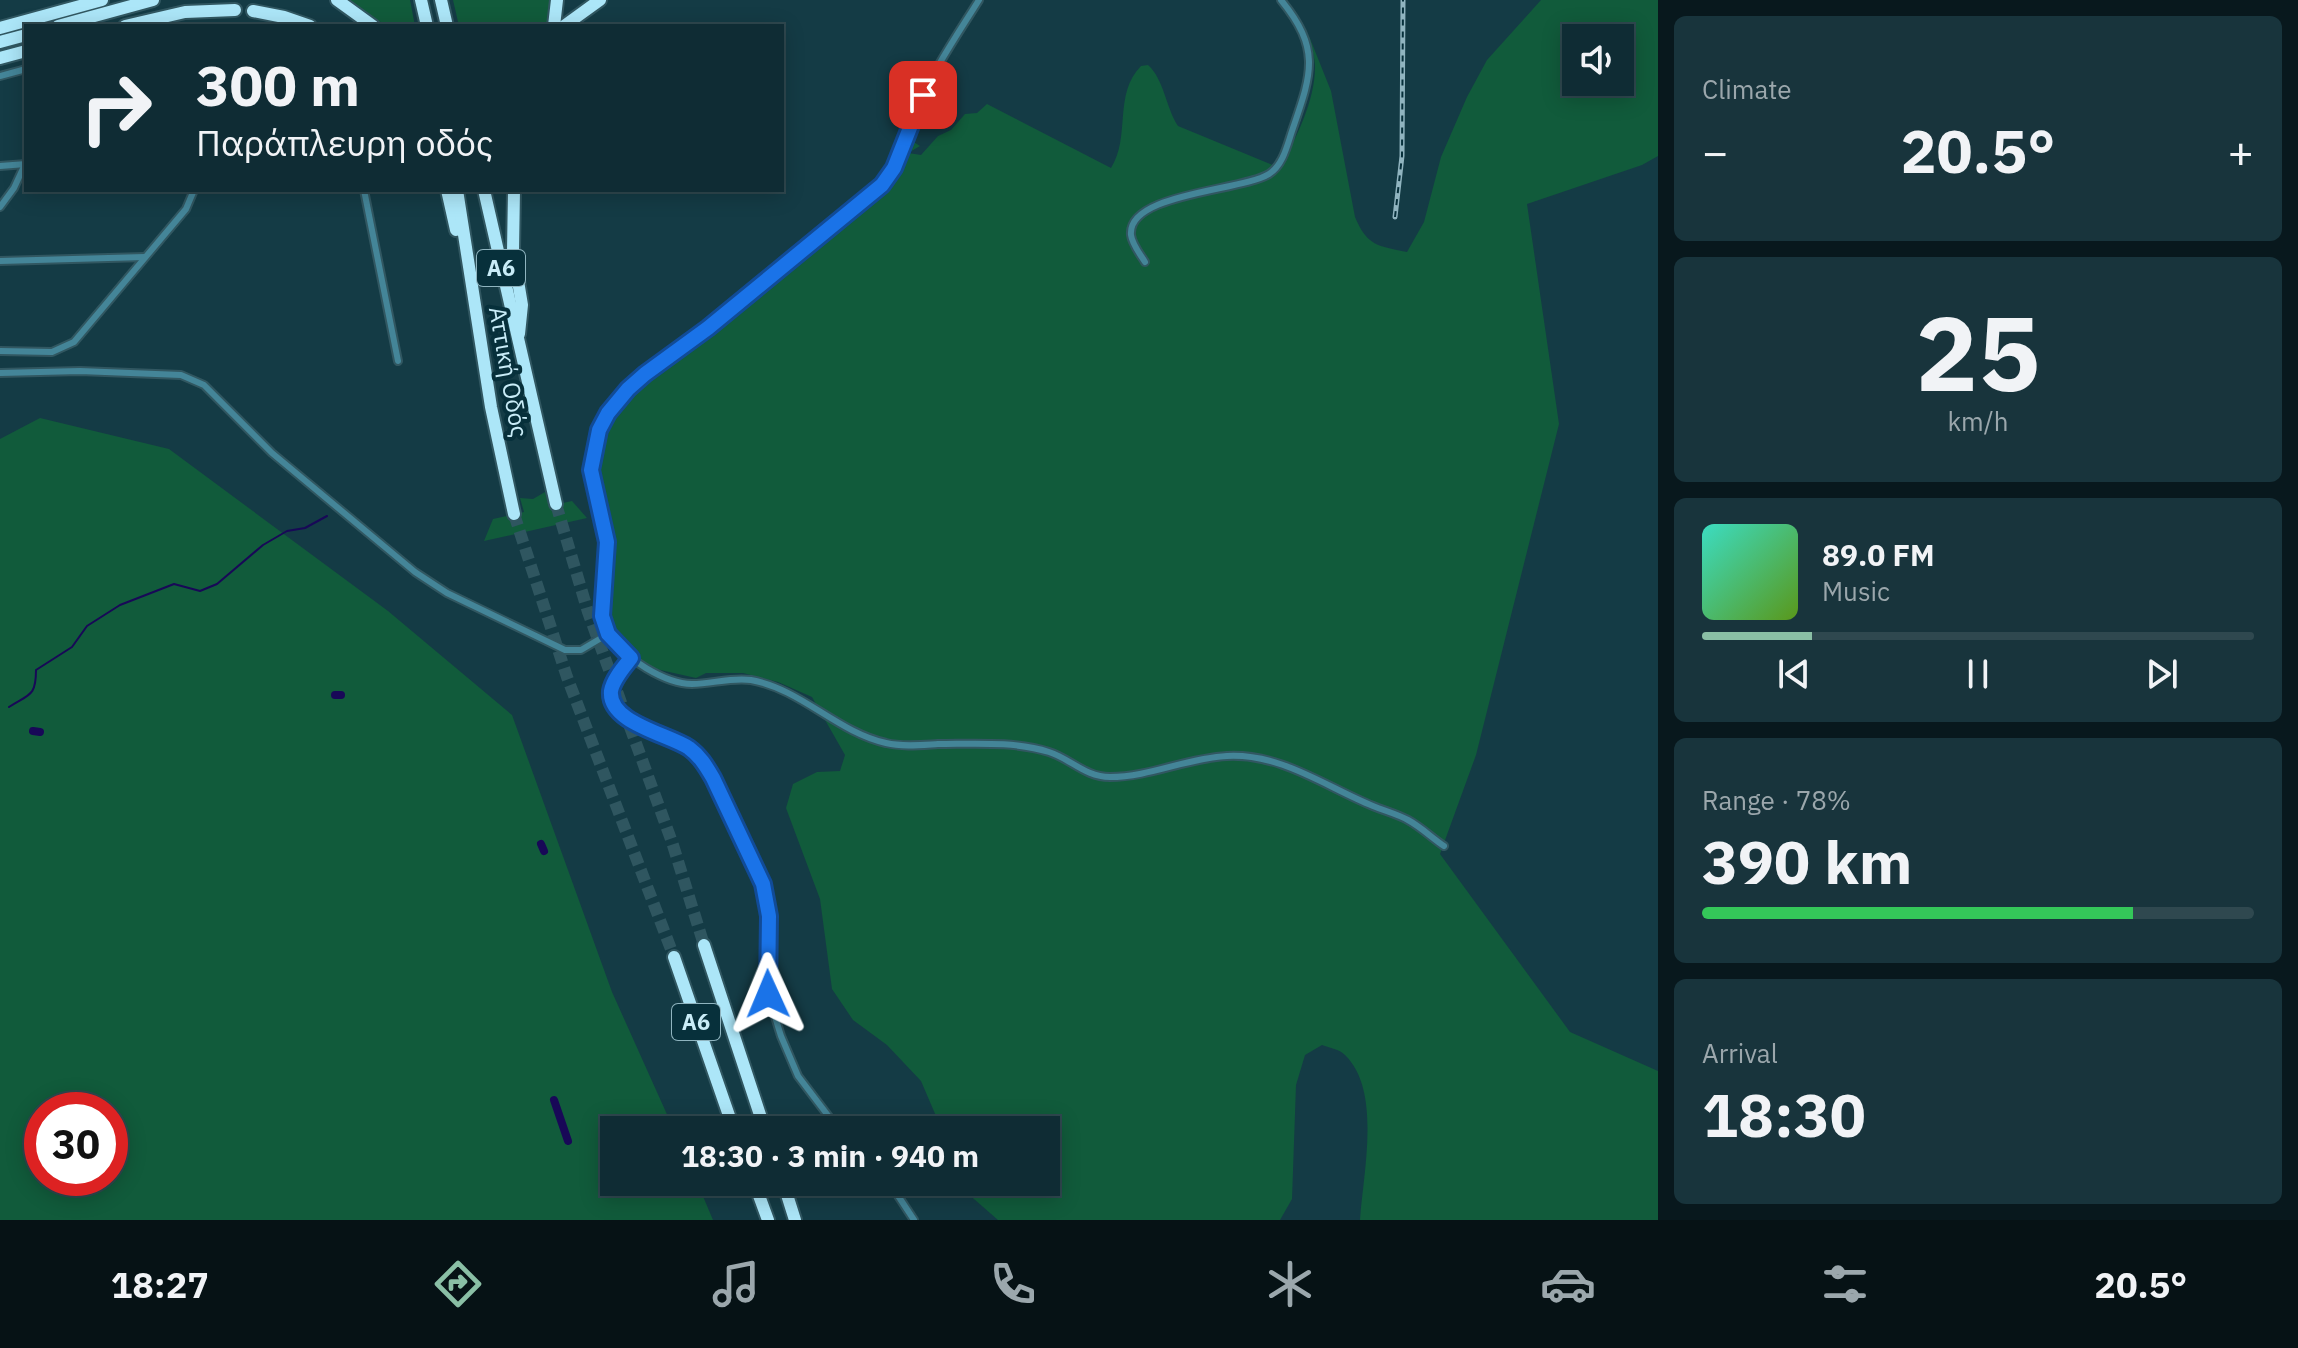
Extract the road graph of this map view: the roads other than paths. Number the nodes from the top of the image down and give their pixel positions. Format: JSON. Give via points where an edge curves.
{"nodes":[{"id":1,"x":68,"y":0,"type":"edge"},
{"id":2,"x":102,"y":0,"type":"edge"},
{"id":3,"x":153,"y":0,"type":"edge"},
{"id":4,"x":337,"y":0,"type":"edge"},
{"id":5,"x":421,"y":0,"type":"edge"},
{"id":6,"x":441,"y":0,"type":"edge"},
{"id":7,"x":557,"y":0,"type":"edge"},
{"id":8,"x":600,"y":0,"type":"edge"},
{"id":9,"x":979,"y":0,"type":"edge"},
{"id":10,"x":1281,"y":0,"type":"edge"},
{"id":11,"x":235,"y":10,"type":"dead end"},
{"id":12,"x":253,"y":11,"type":"dead end"},
{"id":13,"x":65,"y":24,"type":"edge"},
{"id":14,"x":134,"y":24,"type":"edge"},
{"id":15,"x":304,"y":24,"type":"edge"},
{"id":16,"x":370,"y":24,"type":"edge"},
{"id":17,"x":427,"y":24,"type":"edge"},
{"id":18,"x":447,"y":24,"type":"edge"},
{"id":19,"x":554,"y":24,"type":"edge"},
{"id":20,"x":567,"y":24,"type":"edge"},
{"id":21,"x":0,"y":26,"type":"edge"},
{"id":22,"x":24,"y":36,"type":"edge"},
{"id":23,"x":0,"y":42,"type":"edge"},
{"id":24,"x":24,"y":52,"type":"edge"},
{"id":25,"x":0,"y":58,"type":"edge"},
{"id":26,"x":24,"y":70,"type":"edge"},
{"id":27,"x":0,"y":76,"type":"edge"},
{"id":28,"x":24,"y":163,"type":"edge"},
{"id":29,"x":0,"y":166,"type":"edge"},
{"id":30,"x":24,"y":167,"type":"edge"},
{"id":31,"x":193,"y":192,"type":"edge"},
{"id":32,"x":364,"y":192,"type":"edge"},
{"id":33,"x":447,"y":192,"type":"edge"},
{"id":34,"x":457,"y":192,"type":"edge"},
{"id":35,"x":484,"y":192,"type":"edge"},
{"id":36,"x":514,"y":192,"type":"edge"},
{"id":37,"x":0,"y":207,"type":"edge"},
{"id":38,"x":145,"y":257,"type":"junction"},
{"id":39,"x":0,"y":261,"type":"edge"},
{"id":40,"x":1145,"y":262,"type":"dead end"},
{"id":41,"x":472,"y":297,"type":"junction"},
{"id":42,"x":518,"y":346,"type":"junction"},
{"id":43,"x":0,"y":351,"type":"edge"},
{"id":44,"x":398,"y":361,"type":"dead end"},
{"id":45,"x":0,"y":373,"type":"edge"},
{"id":46,"x":556,"y":504,"type":"tunnel mouth"},
{"id":47,"x":514,"y":514,"type":"tunnel mouth"},
{"id":48,"x":608,"y":634,"type":"junction"},
{"id":49,"x":631,"y":658,"type":"junction"},
{"id":50,"x":1444,"y":846,"type":"dead end"},
{"id":51,"x":704,"y":945,"type":"tunnel mouth"},
{"id":52,"x":674,"y":957,"type":"tunnel mouth"},
{"id":53,"x":729,"y":1116,"type":"edge"},
{"id":54,"x":760,"y":1116,"type":"edge"},
{"id":55,"x":828,"y":1116,"type":"edge"},
{"id":56,"x":759,"y":1196,"type":"edge"},
{"id":57,"x":787,"y":1196,"type":"edge"},
{"id":58,"x":898,"y":1196,"type":"edge"},
{"id":59,"x":768,"y":1220,"type":"edge"},
{"id":60,"x":795,"y":1220,"type":"edge"},
{"id":61,"x":914,"y":1220,"type":"edge"}],
"edges":[{"from":1,"to":21,"type":"highway"},
{"from":2,"to":21,"type":"highway"},
{"from":3,"to":13,"type":"highway"},
{"from":4,"to":16,"type":"highway"},
{"from":5,"to":17,"type":"highway"},
{"from":6,"to":18,"type":"highway"},
{"from":7,"to":19,"type":"highway"},
{"from":8,"to":20,"type":"highway"},
{"from":9,"to":48,"type":"street","via":[[932,78],[882,185],[645,374],[608,413],[591,470],[607,542],[602,616]]},
{"from":10,"to":40,"type":"street","via":[[1303,31],[1310,71],[1280,162],[1258,179],[1142,212],[1131,232]]},
{"from":11,"to":14,"type":"highway","via":[[185,12]]},
{"from":12,"to":15,"type":"highway"},
{"from":22,"to":23,"type":"highway"},
{"from":24,"to":25,"type":"highway"},
{"from":26,"to":27,"type":"street"},
{"from":28,"to":29,"type":"street"},
{"from":30,"to":37,"type":"street"},
{"from":31,"to":38,"type":"street","via":[[186,209]]},
{"from":32,"to":44,"type":"street"},
{"from":33,"to":41,"type":"highway"},
{"from":34,"to":41,"type":"highway","name":"Αττική Οδός","number":"Α6"},
{"from":35,"to":42,"type":"highway","name":"Αττική Οδός","number":"Α6"},
{"from":36,"to":42,"type":"highway","via":[[513,251],[522,305]]},
{"from":38,"to":39,"type":"street"},
{"from":38,"to":43,"type":"street","via":[[68,346],[45,353]]},
{"from":41,"to":47,"type":"highway","name":"Αττική Οδός","number":"Α6"},
{"from":42,"to":46,"type":"highway","name":"Αττική Οδός","number":"Α6"},
{"from":45,"to":48,"type":"street","via":[[80,371],[194,379],[304,481],[432,584],[565,650],[581,650]]},
{"from":48,"to":49,"type":"street"},
{"from":49,"to":50,"type":"street","via":[[686,684],[727,679],[775,687],[853,732],[890,744],[1034,748],[1110,777],[1189,760],[1252,757],[1395,814]]},
{"from":49,"to":55,"type":"street","via":[[612,688],[616,708],[692,751],[709,770],[763,884],[769,916],[768,994],[781,1036],[798,1076]]},
{"from":51,"to":54,"type":"highway","number":"Α6"},
{"from":52,"to":53,"type":"highway","number":"Α6"},
{"from":56,"to":59,"type":"highway"},
{"from":57,"to":60,"type":"highway"},
{"from":58,"to":61,"type":"street"}]}
